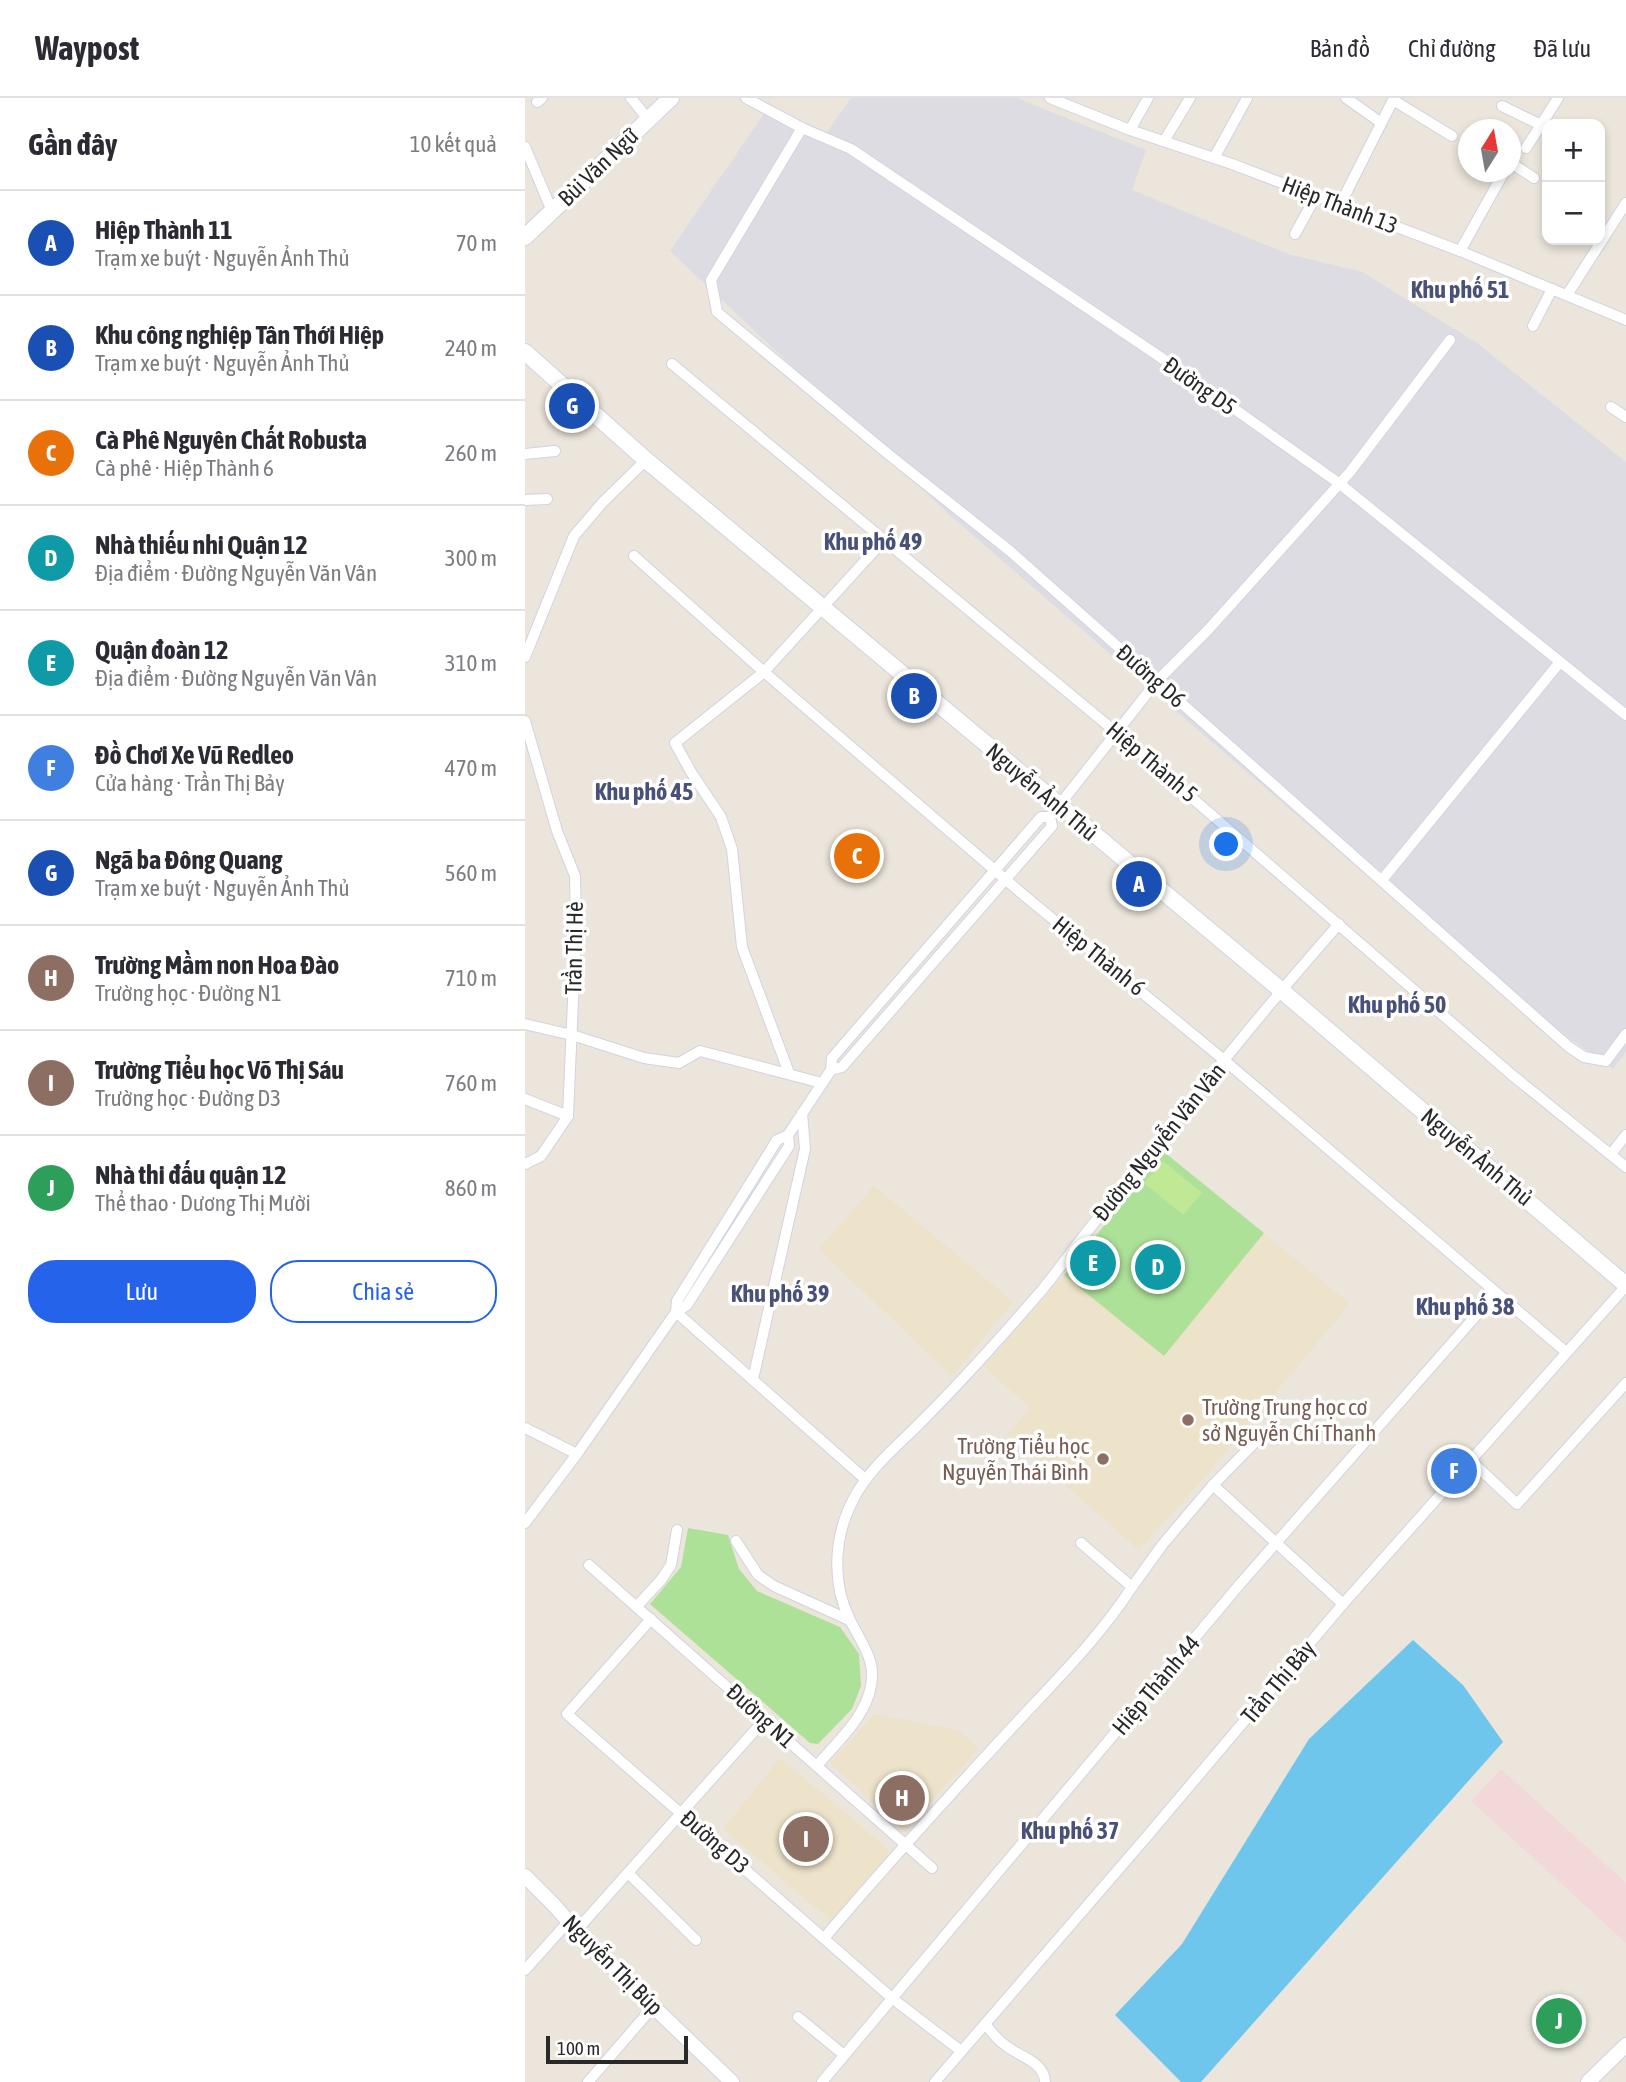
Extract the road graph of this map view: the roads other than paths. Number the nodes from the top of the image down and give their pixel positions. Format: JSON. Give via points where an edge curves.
{"nodes":[{"id":1,"x":631,"y":98,"type":"edge"},
{"id":2,"x":671,"y":98,"type":"edge"},
{"id":3,"x":746,"y":98,"type":"edge"},
{"id":4,"x":1050,"y":98,"type":"edge"},
{"id":5,"x":1148,"y":98,"type":"edge"},
{"id":6,"x":1190,"y":98,"type":"edge"},
{"id":7,"x":1247,"y":98,"type":"edge"},
{"id":8,"x":1346,"y":98,"type":"edge"},
{"id":9,"x":1558,"y":98,"type":"edge"},
{"id":10,"x":1393,"y":99,"type":"edge"},
{"id":11,"x":1502,"y":106,"type":"dead end"},
{"id":12,"x":648,"y":119,"type":"junction"},
{"id":13,"x":1380,"y":122,"type":"junction"},
{"id":14,"x":1541,"y":125,"type":"junction"},
{"id":15,"x":802,"y":128,"type":"junction"},
{"id":16,"x":1130,"y":130,"type":"junction"},
{"id":17,"x":1452,"y":136,"type":"dead end"},
{"id":18,"x":1164,"y":141,"type":"junction"},
{"id":19,"x":525,"y":147,"type":"edge"},
{"id":20,"x":1526,"y":148,"type":"dead end"},
{"id":21,"x":1214,"y":158,"type":"junction"},
{"id":22,"x":1521,"y":170,"type":"edge"},
{"id":23,"x":1534,"y":178,"type":"dead end"},
{"id":24,"x":1498,"y":182,"type":"edge"},
{"id":25,"x":1316,"y":196,"type":"junction"},
{"id":26,"x":1626,"y":203,"type":"edge"},
{"id":27,"x":1340,"y":205,"type":"junction"},
{"id":28,"x":552,"y":211,"type":"junction"},
{"id":29,"x":1295,"y":234,"type":"dead end"},
{"id":30,"x":525,"y":237,"type":"edge"},
{"id":31,"x":1460,"y":251,"type":"junction"},
{"id":32,"x":1552,"y":289,"type":"junction"},
{"id":33,"x":1567,"y":295,"type":"junction"},
{"id":34,"x":1626,"y":320,"type":"edge"},
{"id":35,"x":1533,"y":326,"type":"dead end"},
{"id":36,"x":1450,"y":340,"type":"dead end"},
{"id":37,"x":525,"y":352,"type":"edge"},
{"id":38,"x":672,"y":364,"type":"dead end"},
{"id":39,"x":1611,"y":407,"type":"dead end"},
{"id":40,"x":1626,"y":417,"type":"edge"},
{"id":41,"x":555,"y":450,"type":"dead end"},
{"id":42,"x":525,"y":454,"type":"edge"},
{"id":43,"x":646,"y":460,"type":"junction"},
{"id":44,"x":1340,"y":484,"type":"junction"},
{"id":45,"x":547,"y":499,"type":"dead end"},
{"id":46,"x":525,"y":500,"type":"edge"},
{"id":47,"x":884,"y":540,"type":"junction"},
{"id":48,"x":634,"y":556,"type":"dead end"},
{"id":49,"x":823,"y":610,"type":"junction"},
{"id":50,"x":525,"y":657,"type":"edge"},
{"id":51,"x":1560,"y":662,"type":"junction"},
{"id":52,"x":764,"y":672,"type":"junction"},
{"id":53,"x":1157,"y":681,"type":"junction"},
{"id":54,"x":1626,"y":715,"type":"edge"},
{"id":55,"x":525,"y":721,"type":"edge"},
{"id":56,"x":1117,"y":733,"type":"junction"},
{"id":57,"x":1055,"y":812,"type":"junction"},
{"id":58,"x":996,"y":870,"type":"junction"},
{"id":59,"x":1006,"y":879,"type":"junction"},
{"id":60,"x":1382,"y":880,"type":"junction"},
{"id":61,"x":1339,"y":924,"type":"junction"},
{"id":62,"x":1281,"y":990,"type":"junction"},
{"id":63,"x":525,"y":1024,"type":"edge"},
{"id":64,"x":1626,"y":1034,"type":"edge"},
{"id":65,"x":572,"y":1035,"type":"junction"},
{"id":66,"x":1224,"y":1060,"type":"junction"},
{"id":67,"x":831,"y":1070,"type":"junction"},
{"id":68,"x":789,"y":1073,"type":"junction"},
{"id":69,"x":822,"y":1083,"type":"junction"},
{"id":70,"x":525,"y":1099,"type":"edge"},
{"id":71,"x":802,"y":1113,"type":"junction"},
{"id":72,"x":568,"y":1116,"type":"junction"},
{"id":73,"x":1626,"y":1135,"type":"edge"},
{"id":74,"x":1611,"y":1154,"type":"junction"},
{"id":75,"x":525,"y":1164,"type":"edge"},
{"id":76,"x":1626,"y":1167,"type":"edge"},
{"id":77,"x":1626,"y":1286,"type":"edge"},
{"id":78,"x":1496,"y":1293,"type":"junction"},
{"id":79,"x":676,"y":1312,"type":"junction"},
{"id":80,"x":1566,"y":1352,"type":"junction"},
{"id":81,"x":753,"y":1379,"type":"junction"},
{"id":82,"x":1626,"y":1383,"type":"edge"},
{"id":83,"x":525,"y":1428,"type":"edge"},
{"id":84,"x":1263,"y":1434,"type":"dead end"},
{"id":85,"x":577,"y":1454,"type":"junction"},
{"id":86,"x":1470,"y":1460,"type":"junction"},
{"id":87,"x":865,"y":1479,"type":"junction"},
{"id":88,"x":1213,"y":1485,"type":"junction"},
{"id":89,"x":529,"y":1507,"type":"edge"},
{"id":90,"x":525,"y":1522,"type":"edge"},
{"id":91,"x":677,"y":1531,"type":"dead end"},
{"id":92,"x":736,"y":1541,"type":"dead end"},
{"id":93,"x":1081,"y":1543,"type":"dead end"},
{"id":94,"x":1276,"y":1543,"type":"junction"},
{"id":95,"x":589,"y":1565,"type":"dead end"},
{"id":96,"x":1132,"y":1587,"type":"junction"},
{"id":97,"x":1343,"y":1604,"type":"junction"},
{"id":98,"x":637,"y":1606,"type":"junction"},
{"id":99,"x":651,"y":1619,"type":"junction"},
{"id":100,"x":849,"y":1620,"type":"junction"},
{"id":101,"x":765,"y":1720,"type":"junction"},
{"id":102,"x":817,"y":1766,"type":"junction"},
{"id":103,"x":682,"y":1812,"type":"junction"},
{"id":104,"x":904,"y":1844,"type":"junction"},
{"id":105,"x":932,"y":1868,"type":"dead end"},
{"id":106,"x":628,"y":1873,"type":"junction"},
{"id":107,"x":525,"y":1877,"type":"edge"},
{"id":108,"x":572,"y":1926,"type":"junction"},
{"id":109,"x":824,"y":1938,"type":"junction"},
{"id":110,"x":696,"y":1940,"type":"dead end"},
{"id":111,"x":525,"y":1970,"type":"edge"},
{"id":112,"x":893,"y":1999,"type":"junction"},
{"id":113,"x":653,"y":2007,"type":"junction"},
{"id":114,"x":798,"y":2017,"type":"dead end"},
{"id":115,"x":985,"y":2024,"type":"junction"},
{"id":116,"x":1626,"y":2045,"type":"edge"},
{"id":117,"x":961,"y":2051,"type":"junction"},
{"id":118,"x":844,"y":2055,"type":"junction"},
{"id":119,"x":588,"y":2082,"type":"edge"},
{"id":120,"x":732,"y":2082,"type":"edge"},
{"id":121,"x":822,"y":2082,"type":"edge"},
{"id":122,"x":935,"y":2082,"type":"edge"},
{"id":123,"x":1045,"y":2082,"type":"edge"},
{"id":124,"x":1588,"y":2082,"type":"edge"}],
"edges":[{"from":1,"to":12,"type":"street"},
{"from":2,"to":12,"type":"main road","name":"Bùi Văn Ngữ"},
{"from":3,"to":15,"type":"street","name":"Đường D5"},
{"from":4,"to":16,"type":"street","name":"Hiệp Thành 13"},
{"from":5,"to":16,"type":"street"},
{"from":6,"to":18,"type":"street"},
{"from":7,"to":21,"type":"street"},
{"from":8,"to":13,"type":"street"},
{"from":9,"to":14,"type":"street"},
{"from":10,"to":13,"type":"street"},
{"from":10,"to":17,"type":"street"},
{"from":11,"to":14,"type":"street"},
{"from":12,"to":28,"type":"main road","name":"Bùi Văn Ngữ"},
{"from":13,"to":27,"type":"street"},
{"from":14,"to":20,"type":"street"},
{"from":15,"to":44,"type":"street","name":"Đường D5","via":[[851,149]]},
{"from":15,"to":53,"type":"street","name":"Đường D6","via":[[711,280],[717,312],[1010,551]]},
{"from":16,"to":18,"type":"street","name":"Hiệp Thành 13"},
{"from":18,"to":21,"type":"street","name":"Hiệp Thành 13"},
{"from":19,"to":28,"type":"street"},
{"from":21,"to":25,"type":"street","name":"Hiệp Thành 13"},
{"from":22,"to":23,"type":"street"},
{"from":24,"to":31,"type":"street"},
{"from":25,"to":27,"type":"street","name":"Hiệp Thành 13"},
{"from":25,"to":29,"type":"street"},
{"from":26,"to":33,"type":"street"},
{"from":27,"to":31,"type":"street","name":"Hiệp Thành 13"},
{"from":28,"to":30,"type":"main road","name":"Bùi Văn Ngữ"},
{"from":31,"to":32,"type":"street","name":"Hiệp Thành 13"},
{"from":32,"to":33,"type":"street","name":"Hiệp Thành 13"},
{"from":32,"to":35,"type":"street"},
{"from":33,"to":34,"type":"street","name":"Hiệp Thành 13"},
{"from":36,"to":44,"type":"street"},
{"from":37,"to":43,"type":"main road","name":"Nguyễn Ảnh Thủ"},
{"from":38,"to":47,"type":"street","name":"Hiệp Thành 5"},
{"from":39,"to":40,"type":"street"},
{"from":41,"to":42,"type":"street"},
{"from":43,"to":49,"type":"main road","name":"Nguyễn Ảnh Thủ"},
{"from":43,"to":50,"type":"street","via":[[574,536]]},
{"from":44,"to":51,"type":"street","name":"Đường D5"},
{"from":44,"to":53,"type":"street"},
{"from":45,"to":46,"type":"street"},
{"from":47,"to":49,"type":"street"},
{"from":47,"to":56,"type":"street","name":"Hiệp Thành 5"},
{"from":48,"to":52,"type":"street","name":"Hiệp Thành 6"},
{"from":49,"to":52,"type":"street"},
{"from":49,"to":57,"type":"main road","name":"Nguyễn Ảnh Thủ"},
{"from":51,"to":54,"type":"street","name":"Đường D5"},
{"from":51,"to":60,"type":"street"},
{"from":52,"to":58,"type":"street","name":"Hiệp Thành 6"},
{"from":52,"to":68,"type":"street","via":[[675,743],[721,817],[731,849],[742,947]]},
{"from":53,"to":56,"type":"street"},
{"from":53,"to":60,"type":"street","name":"Đường D6"},
{"from":55,"to":65,"type":"street","name":"Trần Thị Hè","via":[[575,876]]},
{"from":56,"to":57,"type":"street"},
{"from":56,"to":61,"type":"street","name":"Hiệp Thành 5"},
{"from":57,"to":58,"type":"street","via":[[1041,817]]},
{"from":57,"to":59,"type":"street","via":[[1052,826]]},
{"from":57,"to":62,"type":"main road","name":"Nguyễn Ảnh Thủ"},
{"from":58,"to":59,"type":"street","name":"Hiệp Thành 6"},
{"from":58,"to":67,"type":"street","via":[[832,1058]]},
{"from":59,"to":66,"type":"street","name":"Hiệp Thành 6"},
{"from":59,"to":67,"type":"street","via":[[842,1067]]},
{"from":60,"to":64,"type":"street","name":"Đường D6","via":[[1584,1057],[1606,1061]]},
{"from":61,"to":62,"type":"street","name":"Đường Nguyễn Văn Vân"},
{"from":61,"to":74,"type":"street","name":"Hiệp Thành 5","via":[[1512,1075]]},
{"from":62,"to":66,"type":"street","name":"Đường Nguyễn Văn Vân"},
{"from":62,"to":77,"type":"main road","name":"Nguyễn Ảnh Thủ"},
{"from":63,"to":65,"type":"street"},
{"from":65,"to":68,"type":"street","via":[[644,1058],[679,1063],[700,1051]]},
{"from":65,"to":72,"type":"street","name":"Trần Thị Hè"},
{"from":66,"to":78,"type":"street","name":"Hiệp Thành 6"},
{"from":66,"to":87,"type":"street","name":"Đường Nguyễn Văn Vân","via":[[1042,1289]]},
{"from":67,"to":69,"type":"street"},
{"from":68,"to":69,"type":"street"},
{"from":69,"to":71,"type":"street"},
{"from":70,"to":72,"type":"street"},
{"from":71,"to":79,"type":"street","via":[[787,1135],[777,1140],[677,1301]]},
{"from":71,"to":81,"type":"street","via":[[805,1149]]},
{"from":72,"to":75,"type":"street","via":[[541,1156]]},
{"from":73,"to":74,"type":"street"},
{"from":74,"to":76,"type":"street","name":"Hiệp Thành 5"},
{"from":77,"to":80,"type":"street","name":"Trần Thị Bảy"},
{"from":78,"to":80,"type":"street","name":"Hiệp Thành 6"},
{"from":78,"to":94,"type":"street","name":"Hiệp Thành 44"},
{"from":79,"to":81,"type":"street"},
{"from":79,"to":85,"type":"street"},
{"from":80,"to":86,"type":"street","name":"Trần Thị Bảy"},
{"from":81,"to":87,"type":"street"},
{"from":82,"to":86,"type":"street","via":[[1517,1503]]},
{"from":83,"to":85,"type":"street"},
{"from":84,"to":88,"type":"street"},
{"from":85,"to":89,"type":"street"},
{"from":86,"to":97,"type":"street","name":"Trần Thị Bảy"},
{"from":87,"to":100,"type":"street","name":"Đường Nguyễn Văn Vân","via":[[843,1523],[837,1548],[841,1594]]},
{"from":88,"to":94,"type":"street"},
{"from":88,"to":96,"type":"street"},
{"from":89,"to":90,"type":"street"},
{"from":91,"to":98,"type":"street","via":[[671,1565]]},
{"from":92,"to":100,"type":"street","via":[[758,1575]]},
{"from":93,"to":96,"type":"street"},
{"from":94,"to":97,"type":"street"},
{"from":94,"to":112,"type":"street","name":"Hiệp Thành 44"},
{"from":95,"to":98,"type":"street","name":"Đường N1"},
{"from":96,"to":104,"type":"street","via":[[1062,1675]]},
{"from":97,"to":115,"type":"street","name":"Trần Thị Bảy"},
{"from":98,"to":99,"type":"street","name":"Đường N1"},
{"from":99,"to":101,"type":"street","name":"Đường N1"},
{"from":99,"to":103,"type":"street","name":"Đường D3","via":[[567,1714]]},
{"from":100,"to":102,"type":"street","name":"Đường Nguyễn Văn Vân","via":[[873,1664],[871,1686],[863,1709]]},
{"from":101,"to":102,"type":"street","name":"Đường N1"},
{"from":101,"to":103,"type":"street"},
{"from":102,"to":104,"type":"street","name":"Đường N1"},
{"from":103,"to":106,"type":"street"},
{"from":103,"to":109,"type":"street","name":"Đường D3"},
{"from":104,"to":105,"type":"street","name":"Đường N1"},
{"from":104,"to":109,"type":"street"},
{"from":106,"to":108,"type":"street"},
{"from":106,"to":110,"type":"street"},
{"from":107,"to":108,"type":"street","name":"Nguyễn Thị Búp"},
{"from":108,"to":111,"type":"street"},
{"from":108,"to":113,"type":"street","name":"Nguyễn Thị Búp"},
{"from":109,"to":112,"type":"street","name":"Đường D3"},
{"from":112,"to":117,"type":"street","name":"Đường D3"},
{"from":112,"to":118,"type":"street","name":"Hiệp Thành 44"},
{"from":113,"to":119,"type":"street"},
{"from":113,"to":120,"type":"street","name":"Nguyễn Thị Búp"},
{"from":114,"to":118,"type":"street"},
{"from":115,"to":117,"type":"street","name":"Trần Thị Bảy"},
{"from":115,"to":123,"type":"street","via":[[1005,2045],[1033,2062]]},
{"from":116,"to":124,"type":"street"},
{"from":117,"to":122,"type":"street","name":"Trần Thị Bảy"},
{"from":118,"to":121,"type":"street","name":"Hiệp Thành 44"}]}
